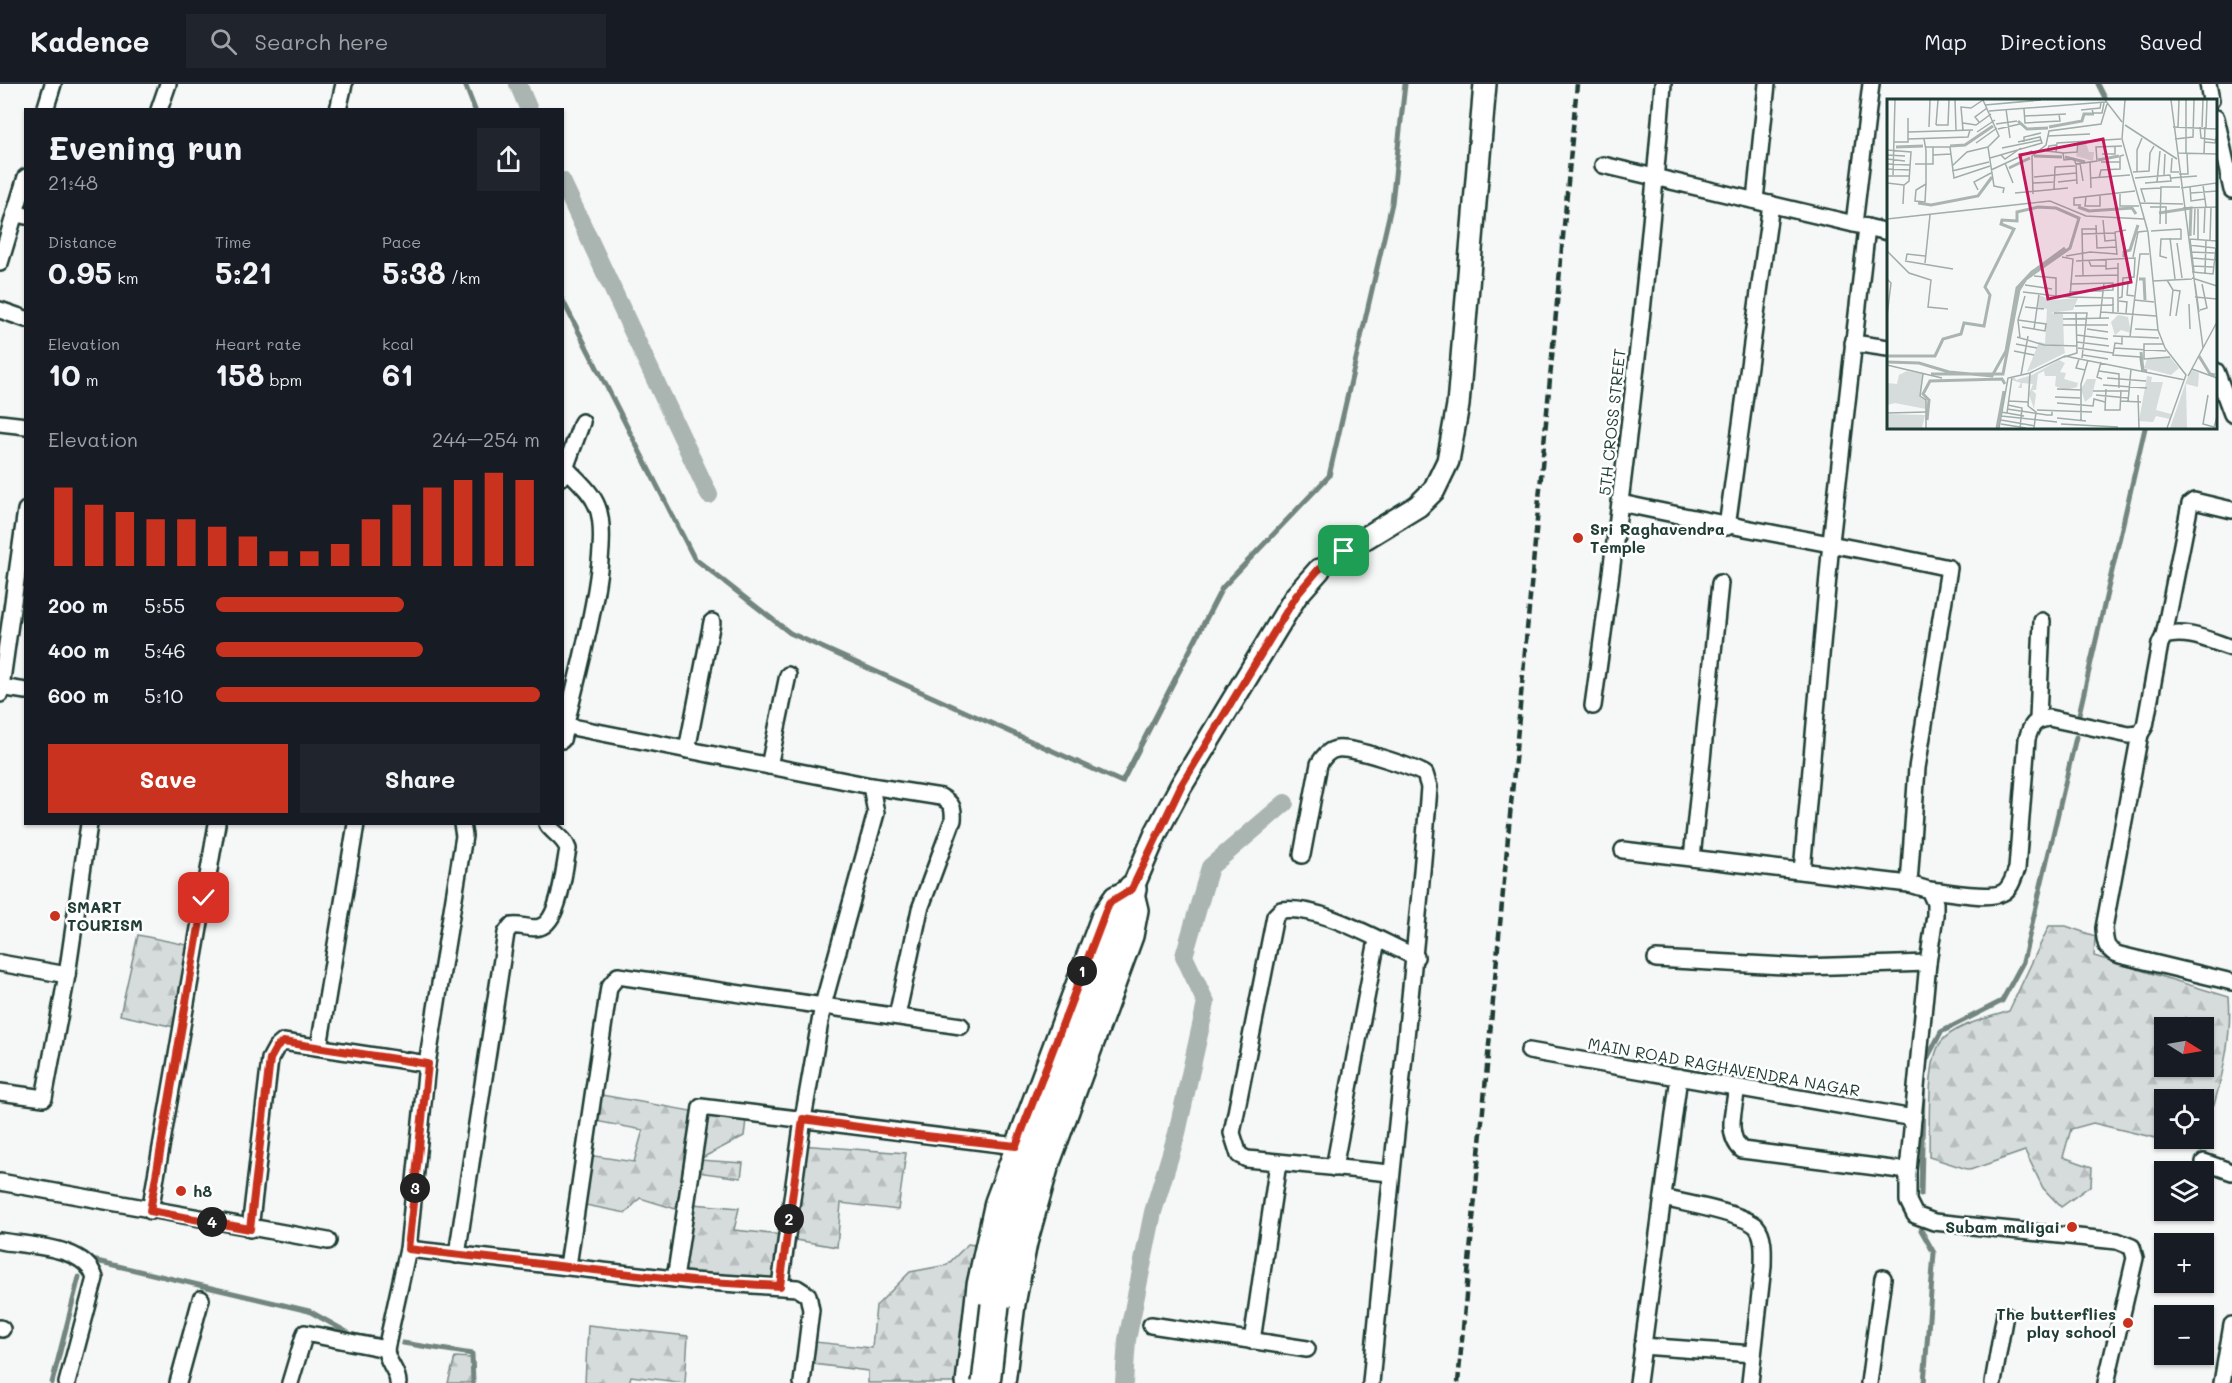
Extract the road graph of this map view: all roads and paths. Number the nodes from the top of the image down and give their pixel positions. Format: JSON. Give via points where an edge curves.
{"nodes":[{"id":1,"x":53,"y":84,"type":"edge"},
{"id":2,"x":168,"y":84,"type":"edge"},
{"id":3,"x":344,"y":84,"type":"edge"},
{"id":4,"x":1485,"y":84,"type":"edge"},
{"id":5,"x":1663,"y":84,"type":"edge"},
{"id":6,"x":1767,"y":84,"type":"edge"},
{"id":7,"x":1871,"y":84,"type":"edge"},
{"id":8,"x":2208,"y":84,"type":"edge"},
{"id":9,"x":2211,"y":99,"type":"edge"},
{"id":10,"x":46,"y":108,"type":"edge"},
{"id":11,"x":160,"y":108,"type":"edge"},
{"id":12,"x":338,"y":108,"type":"edge"},
{"id":13,"x":2217,"y":122,"type":"edge"},
{"id":14,"x":1603,"y":165,"type":"dead end"},
{"id":15,"x":1656,"y":177,"type":"junction"},
{"id":16,"x":24,"y":190,"type":"edge"},
{"id":17,"x":2232,"y":190,"type":"edge"},
{"id":18,"x":1755,"y":200,"type":"junction"},
{"id":19,"x":1771,"y":204,"type":"junction"},
{"id":20,"x":20,"y":215,"type":"edge"},
{"id":21,"x":1861,"y":225,"type":"junction"},
{"id":22,"x":1887,"y":232,"type":"edge"},
{"id":23,"x":0,"y":263,"type":"edge"},
{"id":24,"x":0,"y":310,"type":"edge"},
{"id":25,"x":24,"y":318,"type":"edge"},
{"id":26,"x":1853,"y":343,"type":"junction"},
{"id":27,"x":1887,"y":348,"type":"edge"},
{"id":28,"x":2217,"y":374,"type":"edge"},
{"id":29,"x":2232,"y":414,"type":"edge"},
{"id":30,"x":582,"y":422,"type":"dead end"},
{"id":31,"x":0,"y":423,"type":"edge"},
{"id":32,"x":24,"y":426,"type":"edge"},
{"id":33,"x":564,"y":472,"type":"edge"},
{"id":34,"x":1621,"y":503,"type":"junction"},
{"id":35,"x":2232,"y":510,"type":"edge"},
{"id":36,"x":24,"y":524,"type":"edge"},
{"id":37,"x":1727,"y":527,"type":"junction"},
{"id":38,"x":1831,"y":542,"type":"junction"},
{"id":39,"x":1344,"y":551,"type":"joint"},
{"id":40,"x":1318,"y":570,"type":"joint"},
{"id":41,"x":1720,"y":583,"type":"dead end"},
{"id":42,"x":2042,"y":621,"type":"dead end"},
{"id":43,"x":712,"y":622,"type":"dead end"},
{"id":44,"x":2164,"y":636,"type":"junction"},
{"id":45,"x":2232,"y":648,"type":"edge"},
{"id":46,"x":788,"y":675,"type":"dead end"},
{"id":47,"x":0,"y":689,"type":"edge"},
{"id":48,"x":24,"y":691,"type":"edge"},
{"id":49,"x":1593,"y":706,"type":"dead end"},
{"id":50,"x":2038,"y":719,"type":"junction"},
{"id":51,"x":564,"y":730,"type":"edge"},
{"id":52,"x":2140,"y":734,"type":"junction"},
{"id":53,"x":687,"y":750,"type":"junction"},
{"id":54,"x":770,"y":766,"type":"junction"},
{"id":55,"x":871,"y":786,"type":"junction"},
{"id":56,"x":89,"y":825,"type":"edge"},
{"id":57,"x":217,"y":825,"type":"edge"},
{"id":58,"x":356,"y":825,"type":"edge"},
{"id":59,"x":462,"y":825,"type":"edge"},
{"id":60,"x":548,"y":825,"type":"edge"},
{"id":61,"x":1623,"y":850,"type":"dead end"},
{"id":62,"x":1302,"y":855,"type":"dead end"},
{"id":63,"x":1692,"y":858,"type":"junction"},
{"id":64,"x":1802,"y":871,"type":"junction"},
{"id":65,"x":1909,"y":884,"type":"junction"},
{"id":66,"x":1132,"y":889,"type":"junction"},
{"id":67,"x":1929,"y":890,"type":"junction"},
{"id":68,"x":1377,"y":940,"type":"junction"},
{"id":69,"x":1416,"y":957,"type":"junction"},
{"id":70,"x":1656,"y":959,"type":"dead end"},
{"id":71,"x":0,"y":963,"type":"edge"},
{"id":72,"x":1928,"y":963,"type":"junction"},
{"id":73,"x":67,"y":975,"type":"junction"},
{"id":74,"x":2232,"y":982,"type":"edge"},
{"id":75,"x":823,"y":1005,"type":"junction"},
{"id":76,"x":897,"y":1016,"type":"junction"},
{"id":77,"x":961,"y":1026,"type":"dead end"},
{"id":78,"x":319,"y":1047,"type":"junction"},
{"id":79,"x":1529,"y":1050,"type":"dead end"},
{"id":80,"x":428,"y":1064,"type":"junction"},
{"id":81,"x":1679,"y":1077,"type":"junction"},
{"id":82,"x":1737,"y":1088,"type":"junction"},
{"id":83,"x":0,"y":1092,"type":"edge"},
{"id":84,"x":1913,"y":1118,"type":"junction"},
{"id":85,"x":803,"y":1119,"type":"junction"},
{"id":86,"x":1016,"y":1146,"type":"junction"},
{"id":87,"x":1278,"y":1163,"type":"junction"},
{"id":88,"x":2214,"y":1166,"type":"edge"},
{"id":89,"x":1334,"y":1168,"type":"junction"},
{"id":90,"x":1908,"y":1171,"type":"junction"},
{"id":91,"x":2232,"y":1172,"type":"edge"},
{"id":92,"x":1390,"y":1173,"type":"junction"},
{"id":93,"x":0,"y":1182,"type":"edge"},
{"id":94,"x":1662,"y":1198,"type":"junction"},
{"id":95,"x":150,"y":1211,"type":"junction"},
{"id":96,"x":250,"y":1229,"type":"junction"},
{"id":97,"x":0,"y":1240,"type":"edge"},
{"id":98,"x":328,"y":1241,"type":"dead end"},
{"id":99,"x":408,"y":1249,"type":"junction"},
{"id":100,"x":457,"y":1255,"type":"junction"},
{"id":101,"x":568,"y":1266,"type":"junction"},
{"id":102,"x":1883,"y":1278,"type":"dead end"},
{"id":103,"x":675,"y":1279,"type":"junction"},
{"id":104,"x":780,"y":1286,"type":"junction"},
{"id":105,"x":201,"y":1299,"type":"dead end"},
{"id":106,"x":2005,"y":1314,"type":"dead end"},
{"id":107,"x":1151,"y":1325,"type":"dead end"},
{"id":108,"x":2232,"y":1325,"type":"edge"},
{"id":109,"x":1252,"y":1341,"type":"junction"},
{"id":110,"x":1642,"y":1346,"type":"junction"},
{"id":111,"x":386,"y":1349,"type":"junction"},
{"id":112,"x":1307,"y":1349,"type":"dead end"},
{"id":113,"x":1753,"y":1354,"type":"junction"},
{"id":114,"x":974,"y":1382,"type":"edge"},
{"id":115,"x":68,"y":1383,"type":"edge"},
{"id":116,"x":178,"y":1383,"type":"edge"},
{"id":117,"x":290,"y":1383,"type":"edge"},
{"id":118,"x":398,"y":1383,"type":"edge"},
{"id":119,"x":802,"y":1383,"type":"edge"},
{"id":120,"x":1002,"y":1383,"type":"edge"},
{"id":121,"x":1371,"y":1383,"type":"edge"},
{"id":122,"x":1638,"y":1383,"type":"edge"},
{"id":123,"x":1750,"y":1383,"type":"edge"},
{"id":124,"x":1869,"y":1383,"type":"edge"},
{"id":125,"x":1993,"y":1383,"type":"edge"},
{"id":126,"x":2106,"y":1383,"type":"edge"},
{"id":127,"x":2222,"y":1383,"type":"edge"}],
"edges":[{"from":1,"to":10,"type":"street"},
{"from":2,"to":11,"type":"street"},
{"from":3,"to":12,"type":"street"},
{"from":4,"to":39,"type":"street","via":[[1458,405],[1448,461],[1434,490],[1418,506]]},
{"from":5,"to":15,"type":"street","name":"5TH CROSS STREET"},
{"from":6,"to":18,"type":"street"},
{"from":7,"to":21,"type":"street"},
{"from":8,"to":9,"type":"street"},
{"from":13,"to":17,"type":"street"},
{"from":14,"to":15,"type":"street"},
{"from":15,"to":18,"type":"street"},
{"from":15,"to":34,"type":"street","name":"5TH CROSS STREET"},
{"from":16,"to":20,"type":"street"},
{"from":18,"to":19,"type":"street"},
{"from":19,"to":21,"type":"street"},
{"from":19,"to":37,"type":"street"},
{"from":20,"to":23,"type":"street"},
{"from":21,"to":22,"type":"street"},
{"from":21,"to":26,"type":"street"},
{"from":24,"to":25,"type":"street"},
{"from":26,"to":27,"type":"street"},
{"from":26,"to":38,"type":"street"},
{"from":28,"to":29,"type":"street"},
{"from":30,"to":33,"type":"street"},
{"from":31,"to":32,"type":"street"},
{"from":33,"to":51,"type":"street","via":[[591,494],[598,509],[602,544]]},
{"from":34,"to":37,"type":"street"},
{"from":34,"to":49,"type":"street","name":"5TH CROSS STREET"},
{"from":35,"to":44,"type":"street","via":[[2204,502],[2190,504]]},
{"from":36,"to":47,"type":"street"},
{"from":37,"to":38,"type":"street"},
{"from":38,"to":64,"type":"street"},
{"from":38,"to":65,"type":"street","via":[[1948,568],[1917,768]]},
{"from":39,"to":40,"type":"street"},
{"from":40,"to":66,"type":"street","via":[[1296,596],[1181,786]]},
{"from":41,"to":63,"type":"street"},
{"from":42,"to":50,"type":"street"},
{"from":43,"to":53,"type":"street"},
{"from":44,"to":45,"type":"street","via":[[2187,634]]},
{"from":44,"to":52,"type":"street"},
{"from":46,"to":54,"type":"street"},
{"from":47,"to":48,"type":"street"},
{"from":50,"to":52,"type":"street"},
{"from":50,"to":67,"type":"street","via":[[2027,739],[2017,869],[2011,885],[1992,895]]},
{"from":51,"to":53,"type":"street"},
{"from":52,"to":74,"type":"street","via":[[2104,943],[2111,951]]},
{"from":53,"to":54,"type":"street"},
{"from":54,"to":55,"type":"street"},
{"from":55,"to":75,"type":"street","via":[[876,813]]},
{"from":55,"to":76,"type":"street","via":[[941,797],[954,809],[920,909]]},
{"from":56,"to":73,"type":"street"},
{"from":57,"to":95,"type":"street"},
{"from":58,"to":78,"type":"street"},
{"from":59,"to":80,"type":"street","via":[[464,836]]},
{"from":60,"to":100,"type":"street","via":[[565,840],[568,849],[560,891],[555,913],[547,924],[538,928],[511,926],[506,933]]},
{"from":61,"to":63,"type":"street"},
{"from":62,"to":69,"type":"street","via":[[1319,764],[1326,754],[1337,749],[1352,751],[1412,766],[1425,774],[1429,788]]},
{"from":63,"to":64,"type":"street"},
{"from":64,"to":65,"type":"street"},
{"from":65,"to":67,"type":"street"},
{"from":66,"to":86,"type":"street","via":[[1115,897],[1103,915]]},
{"from":66,"to":114,"type":"highway","bridge":true,"via":[[1032,1155],[1007,1236]]},
{"from":66,"to":120,"type":"street","via":[[1137,910],[1132,936],[1047,1168],[1026,1244]]},
{"from":67,"to":72,"type":"street","via":[[1935,915]]},
{"from":68,"to":69,"type":"street"},
{"from":68,"to":87,"type":"street","via":[[1326,917],[1294,908],[1281,910],[1275,916],[1232,1132],[1239,1155]]},
{"from":68,"to":89,"type":"street"},
{"from":69,"to":92,"type":"street"},
{"from":70,"to":72,"type":"street","via":[[1803,967]]},
{"from":71,"to":73,"type":"street"},
{"from":72,"to":84,"type":"street"},
{"from":73,"to":83,"type":"street","via":[[44,1098]]},
{"from":75,"to":76,"type":"street"},
{"from":75,"to":85,"type":"street"},
{"from":75,"to":101,"type":"street","via":[[626,975],[612,981],[591,1093]]},
{"from":76,"to":77,"type":"street"},
{"from":78,"to":80,"type":"street"},
{"from":78,"to":96,"type":"street","via":[[283,1042],[270,1059]]},
{"from":79,"to":81,"type":"street","name":"MAIN ROAD RAGHAVENDRA NAGAR"},
{"from":80,"to":99,"type":"street"},
{"from":81,"to":82,"type":"street","name":"MAIN ROAD RAGHAVENDRA NAGAR"},
{"from":81,"to":94,"type":"street"},
{"from":82,"to":84,"type":"street","name":"MAIN ROAD RAGHAVENDRA NAGAR"},
{"from":82,"to":90,"type":"street","via":[[1731,1131],[1742,1150]]},
{"from":84,"to":90,"type":"street"},
{"from":85,"to":86,"type":"street"},
{"from":85,"to":103,"type":"street","via":[[701,1107]]},
{"from":85,"to":104,"type":"street"},
{"from":86,"to":114,"type":"street","via":[[988,1231],[978,1285]]},
{"from":87,"to":89,"type":"street"},
{"from":87,"to":109,"type":"street"},
{"from":88,"to":91,"type":"street"},
{"from":89,"to":92,"type":"street"},
{"from":90,"to":126,"type":"street","via":[[1908,1201],[1915,1215],[1934,1222],[2117,1241],[2132,1247],[2135,1258]]},
{"from":92,"to":121,"type":"street"},
{"from":93,"to":95,"type":"street"},
{"from":94,"to":110,"type":"street"},
{"from":94,"to":113,"type":"street","via":[[1724,1212],[1754,1225],[1760,1232],[1763,1266]]},
{"from":95,"to":96,"type":"street"},
{"from":96,"to":98,"type":"street"},
{"from":97,"to":115,"type":"street","via":[[67,1252],[92,1269],[95,1278]]},
{"from":99,"to":100,"type":"street"},
{"from":99,"to":111,"type":"street"},
{"from":100,"to":101,"type":"street"},
{"from":101,"to":103,"type":"street"},
{"from":102,"to":124,"type":"street"},
{"from":103,"to":104,"type":"street"},
{"from":104,"to":119,"type":"street","via":[[797,1288],[808,1295],[811,1310]]},
{"from":105,"to":116,"type":"street"},
{"from":106,"to":125,"type":"street"},
{"from":107,"to":109,"type":"street"},
{"from":108,"to":127,"type":"street"},
{"from":109,"to":112,"type":"street"},
{"from":110,"to":113,"type":"street"},
{"from":110,"to":122,"type":"street"},
{"from":111,"to":117,"type":"street","via":[[305,1333]]},
{"from":111,"to":118,"type":"street"},
{"from":113,"to":123,"type":"street"},
{"from":114,"to":120,"type":"street"}]}
